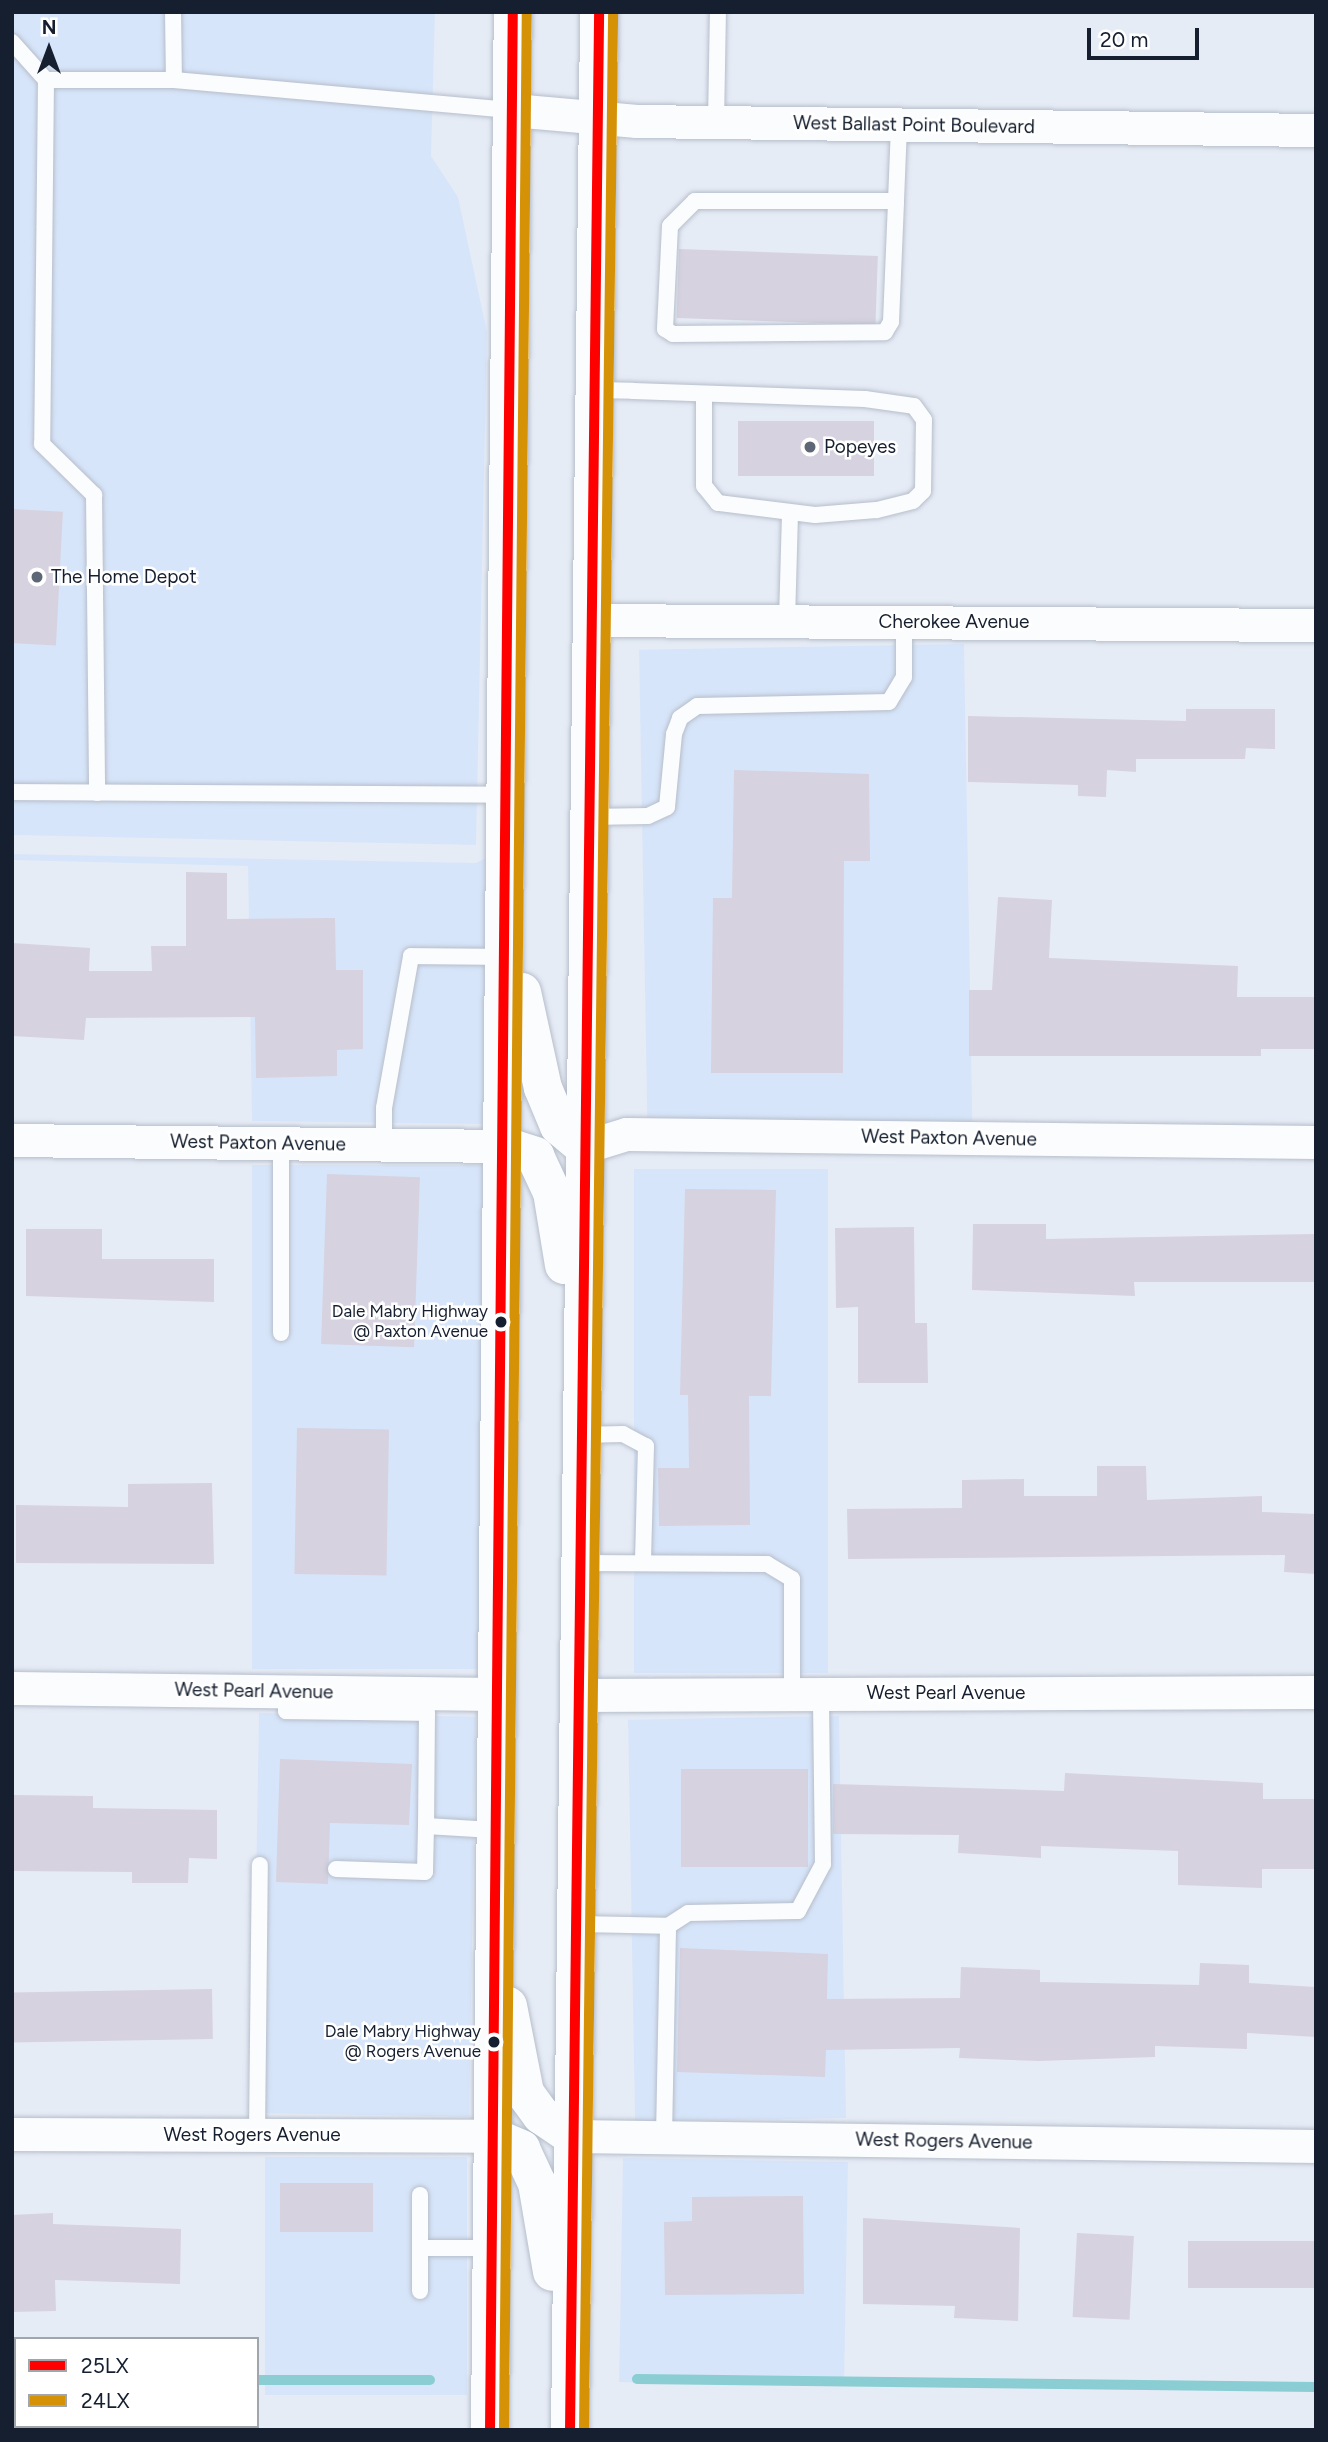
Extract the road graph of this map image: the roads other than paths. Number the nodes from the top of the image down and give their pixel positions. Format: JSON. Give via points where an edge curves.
{"nodes":[{"id":1,"x":173,"y":12,"type":"edge"},
{"id":2,"x":513,"y":12,"type":"edge"},
{"id":3,"x":599,"y":12,"type":"edge"},
{"id":4,"x":718,"y":12,"type":"edge"},
{"id":5,"x":12,"y":42,"type":"edge"},
{"id":6,"x":46,"y":80,"type":"junction"},
{"id":7,"x":174,"y":80,"type":"junction"},
{"id":8,"x":513,"y":110,"type":"junction"},
{"id":9,"x":597,"y":118,"type":"junction"},
{"id":10,"x":716,"y":123,"type":"junction"},
{"id":11,"x":899,"y":125,"type":"junction"},
{"id":12,"x":1316,"y":130,"type":"edge"},
{"id":13,"x":896,"y":201,"type":"junction"},
{"id":14,"x":594,"y":390,"type":"junction"},
{"id":15,"x":704,"y":394,"type":"junction"},
{"id":16,"x":790,"y":516,"type":"junction"},
{"id":17,"x":592,"y":620,"type":"junction"},
{"id":18,"x":787,"y":621,"type":"junction"},
{"id":19,"x":904,"y":622,"type":"junction"},
{"id":20,"x":1316,"y":625,"type":"edge"},
{"id":21,"x":12,"y":792,"type":"edge"},
{"id":22,"x":97,"y":793,"type":"junction"},
{"id":23,"x":509,"y":795,"type":"junction"},
{"id":24,"x":589,"y":817,"type":"junction"},
{"id":25,"x":507,"y":939,"type":"junction"},
{"id":26,"x":12,"y":1140,"type":"edge"},
{"id":27,"x":1316,"y":1142,"type":"edge"},
{"id":28,"x":281,"y":1143,"type":"junction"},
{"id":29,"x":384,"y":1144,"type":"junction"},
{"id":30,"x":505,"y":1146,"type":"junction"},
{"id":31,"x":584,"y":1147,"type":"junction"},
{"id":32,"x":281,"y":1333,"type":"dead end"},
{"id":33,"x":580,"y":1371,"type":"junction"},
{"id":34,"x":579,"y":1435,"type":"junction"},
{"id":35,"x":577,"y":1563,"type":"junction"},
{"id":36,"x":643,"y":1563,"type":"junction"},
{"id":37,"x":12,"y":1688,"type":"edge"},
{"id":38,"x":286,"y":1692,"type":"junction"},
{"id":39,"x":1316,"y":1692,"type":"edge"},
{"id":40,"x":495,"y":1694,"type":"junction"},
{"id":41,"x":807,"y":1694,"type":"junction"},
{"id":42,"x":576,"y":1695,"type":"junction"},
{"id":43,"x":426,"y":1826,"type":"junction"},
{"id":44,"x":493,"y":1830,"type":"junction"},
{"id":45,"x":260,"y":1865,"type":"dead end"},
{"id":46,"x":335,"y":1869,"type":"dead end"},
{"id":47,"x":491,"y":1918,"type":"junction"},
{"id":48,"x":573,"y":1924,"type":"junction"},
{"id":49,"x":668,"y":1926,"type":"junction"},
{"id":50,"x":12,"y":2134,"type":"edge"},
{"id":51,"x":257,"y":2135,"type":"junction"},
{"id":52,"x":491,"y":2136,"type":"junction"},
{"id":53,"x":572,"y":2136,"type":"junction"},
{"id":54,"x":664,"y":2137,"type":"junction"},
{"id":55,"x":1316,"y":2146,"type":"edge"},
{"id":56,"x":420,"y":2194,"type":"dead end"},
{"id":57,"x":420,"y":2248,"type":"junction"},
{"id":58,"x":491,"y":2248,"type":"junction"},
{"id":59,"x":420,"y":2291,"type":"dead end"},
{"id":60,"x":569,"y":2374,"type":"junction"},
{"id":61,"x":490,"y":2430,"type":"edge"},
{"id":62,"x":570,"y":2430,"type":"edge"}],
"edges":[{"from":1,"to":7,"type":"lane"},
{"from":2,"to":8,"type":"main road"},
{"from":3,"to":9,"type":"main road"},
{"from":4,"to":10,"type":"lane"},
{"from":5,"to":6,"type":"lane"},
{"from":6,"to":7,"type":"lane"},
{"from":6,"to":22,"type":"lane","via":[[42,444],[94,495]]},
{"from":7,"to":8,"type":"lane"},
{"from":8,"to":9,"type":"street","name":"West Ballast Point Boulevard"},
{"from":8,"to":23,"type":"main road"},
{"from":9,"to":10,"type":"street","name":"West Ballast Point Boulevard"},
{"from":9,"to":14,"type":"main road"},
{"from":10,"to":11,"type":"street","name":"West Ballast Point Boulevard"},
{"from":11,"to":12,"type":"street","name":"West Ballast Point Boulevard"},
{"from":11,"to":13,"type":"lane"},
{"from":13,"to":13,"type":"lane","via":[[695,201],[670,226],[666,329],[673,334],[885,332]]},
{"from":14,"to":15,"type":"lane"},
{"from":14,"to":17,"type":"main road"},
{"from":15,"to":16,"type":"lane","via":[[708,496]]},
{"from":15,"to":16,"type":"lane","via":[[864,399],[922,411],[927,468],[913,501]]},
{"from":16,"to":18,"type":"lane"},
{"from":17,"to":18,"type":"street","name":"Cherokee Avenue"},
{"from":17,"to":24,"type":"main road"},
{"from":18,"to":19,"type":"street","name":"Cherokee Avenue"},
{"from":19,"to":20,"type":"street","name":"Cherokee Avenue"},
{"from":19,"to":24,"type":"lane","via":[[904,677],[889,702],[696,706],[680,718],[674,734],[667,807],[648,816]]},
{"from":21,"to":22,"type":"lane"},
{"from":22,"to":23,"type":"lane"},
{"from":23,"to":25,"type":"main road"},
{"from":24,"to":31,"type":"main road"},
{"from":25,"to":29,"type":"lane","via":[[411,956],[384,1108]]},
{"from":25,"to":30,"type":"main road"},
{"from":25,"to":31,"type":"main road","via":[[543,1088],[559,1126]]},
{"from":26,"to":28,"type":"street","name":"West Paxton Avenue"},
{"from":27,"to":31,"type":"street","name":"West Paxton Avenue","via":[[625,1134]]},
{"from":28,"to":29,"type":"street","name":"West Paxton Avenue"},
{"from":28,"to":32,"type":"lane"},
{"from":29,"to":30,"type":"street","name":"West Paxton Avenue"},
{"from":30,"to":33,"type":"main road","via":[[535,1156],[552,1192]]},
{"from":30,"to":40,"type":"main road"},
{"from":31,"to":33,"type":"main road"},
{"from":33,"to":34,"type":"main road"},
{"from":34,"to":35,"type":"main road"},
{"from":34,"to":36,"type":"lane","via":[[623,1434],[646,1446]]},
{"from":35,"to":36,"type":"lane"},
{"from":35,"to":42,"type":"main road"},
{"from":36,"to":41,"type":"lane","via":[[768,1564],[792,1579]]},
{"from":37,"to":38,"type":"street","name":"West Pearl Avenue"},
{"from":38,"to":40,"type":"street","name":"West Pearl Avenue"},
{"from":38,"to":43,"type":"lane","via":[[286,1711],[427,1713]]},
{"from":39,"to":41,"type":"street","name":"West Pearl Avenue"},
{"from":40,"to":44,"type":"main road"},
{"from":41,"to":42,"type":"street","name":"West Pearl Avenue"},
{"from":41,"to":49,"type":"lane","via":[[824,1864],[798,1911],[688,1913]]},
{"from":42,"to":48,"type":"main road"},
{"from":43,"to":44,"type":"lane"},
{"from":43,"to":46,"type":"lane","via":[[425,1872]]},
{"from":44,"to":47,"type":"main road"},
{"from":45,"to":51,"type":"lane"},
{"from":47,"to":52,"type":"main road"},
{"from":47,"to":53,"type":"main road","via":[[525,2093],[541,2115]]},
{"from":48,"to":49,"type":"lane"},
{"from":48,"to":53,"type":"main road"},
{"from":49,"to":54,"type":"lane"},
{"from":50,"to":51,"type":"street","name":"West Rogers Avenue"},
{"from":51,"to":52,"type":"street","name":"West Rogers Avenue"},
{"from":52,"to":58,"type":"main road"},
{"from":52,"to":60,"type":"main road","via":[[521,2149],[537,2183]]},
{"from":53,"to":54,"type":"street","name":"West Rogers Avenue"},
{"from":53,"to":60,"type":"main road"},
{"from":54,"to":55,"type":"street","name":"West Rogers Avenue"},
{"from":56,"to":57,"type":"lane"},
{"from":57,"to":58,"type":"lane"},
{"from":57,"to":59,"type":"lane"},
{"from":58,"to":61,"type":"main road"},
{"from":60,"to":62,"type":"main road"}]}
